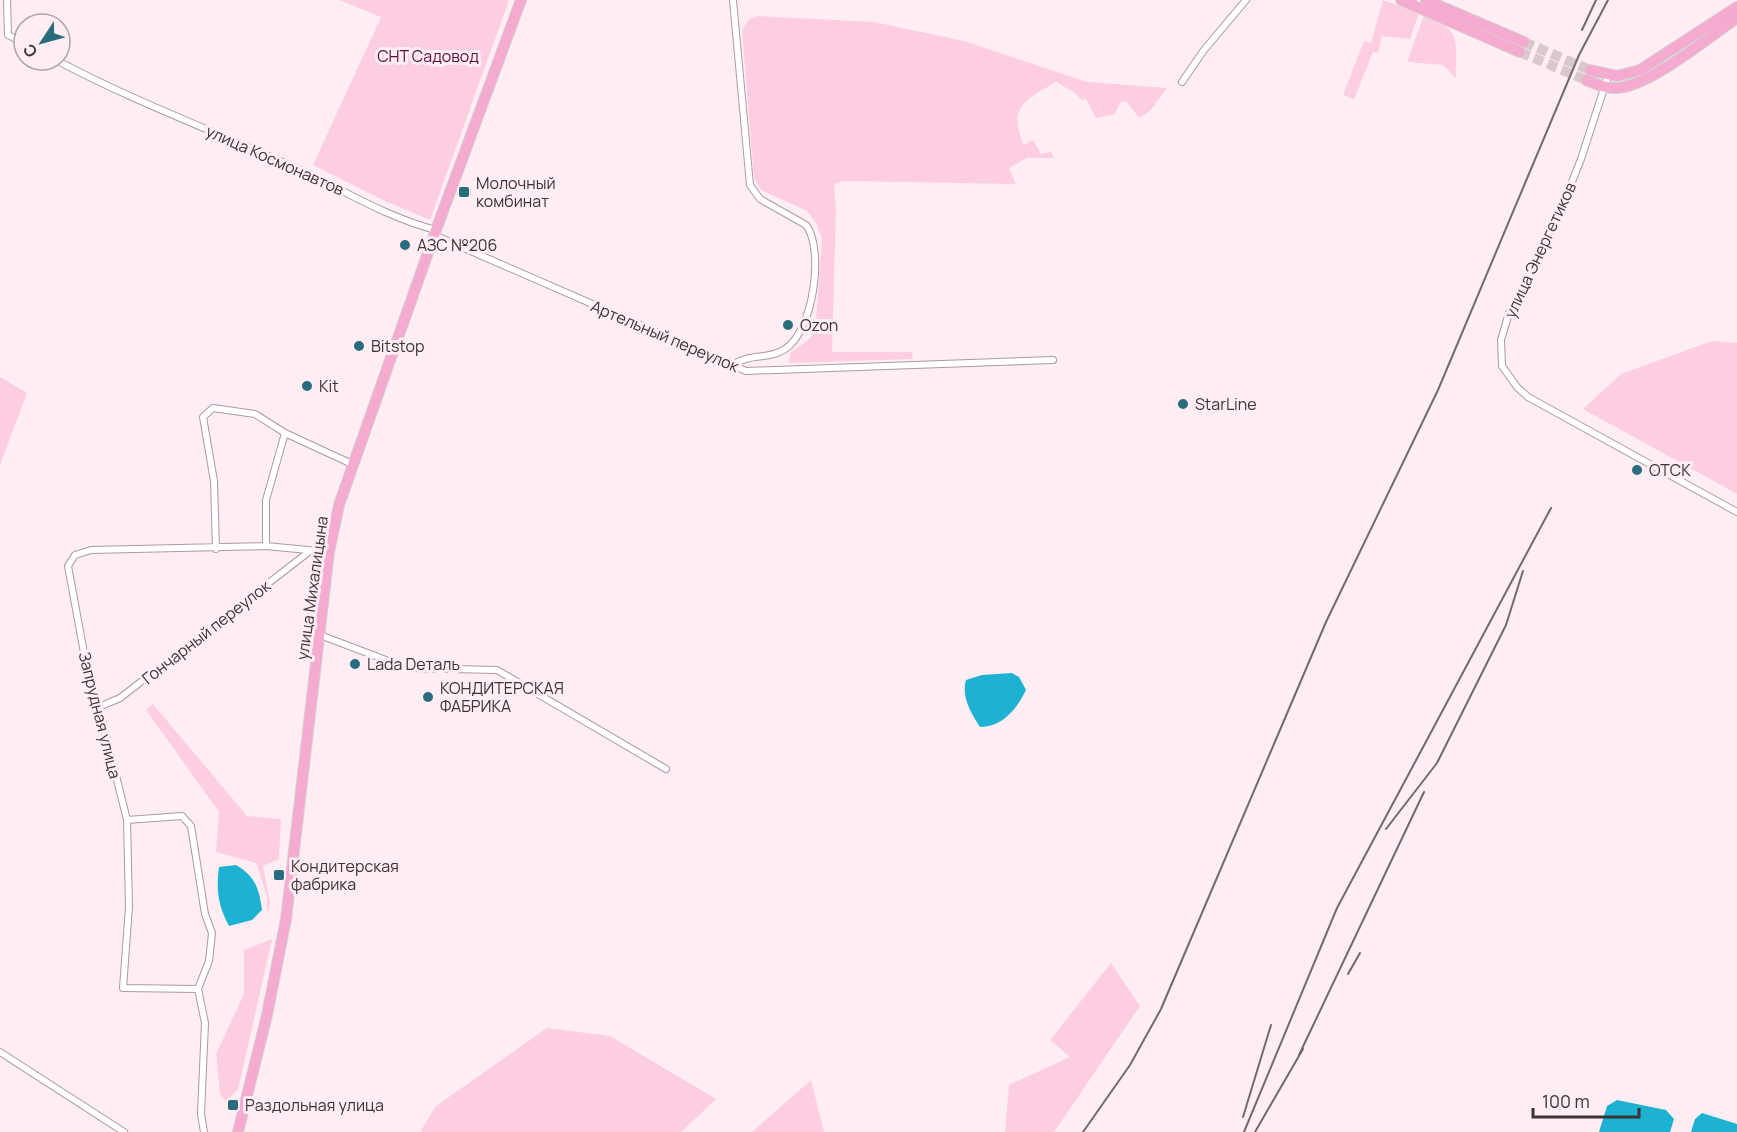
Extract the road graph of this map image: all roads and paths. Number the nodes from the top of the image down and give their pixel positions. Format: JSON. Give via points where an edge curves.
{"nodes":[{"id":1,"x":7,"y":0,"type":"edge"},
{"id":2,"x":521,"y":0,"type":"edge"},
{"id":3,"x":733,"y":0,"type":"edge"},
{"id":4,"x":1246,"y":0,"type":"edge"},
{"id":5,"x":1401,"y":0,"type":"edge"},
{"id":6,"x":1426,"y":0,"type":"edge"},
{"id":7,"x":1737,"y":7,"type":"edge"},
{"id":8,"x":1737,"y":18,"type":"edge"},
{"id":9,"x":12,"y":37,"type":"edge"},
{"id":10,"x":72,"y":69,"type":"edge"},
{"id":11,"x":1588,"y":75,"type":"tunnel mouth"},
{"id":12,"x":1182,"y":82,"type":"dead end"},
{"id":13,"x":1607,"y":82,"type":"junction"},
{"id":14,"x":435,"y":233,"type":"junction"},
{"id":15,"x":1053,"y":360,"type":"dead end"},
{"id":16,"x":733,"y":365,"type":"junction"},
{"id":17,"x":285,"y":433,"type":"junction"},
{"id":18,"x":352,"y":464,"type":"junction"},
{"id":19,"x":1737,"y":512,"type":"edge"},
{"id":20,"x":266,"y":546,"type":"junction"},
{"id":21,"x":216,"y":549,"type":"junction"},
{"id":22,"x":310,"y":551,"type":"junction"},
{"id":23,"x":329,"y":552,"type":"junction"},
{"id":24,"x":320,"y":635,"type":"junction"},
{"id":25,"x":99,"y":707,"type":"junction"},
{"id":26,"x":666,"y":769,"type":"dead end"},
{"id":27,"x":127,"y":820,"type":"junction"},
{"id":28,"x":198,"y":989,"type":"junction"},
{"id":29,"x":0,"y":1052,"type":"edge"},
{"id":30,"x":123,"y":1132,"type":"edge"},
{"id":31,"x":204,"y":1132,"type":"edge"},
{"id":32,"x":237,"y":1132,"type":"edge"}],
"edges":[{"from":1,"to":9,"type":"street","via":[[8,35]]},
{"from":2,"to":14,"type":"main road","name":"улица Михалицына"},
{"from":3,"to":16,"type":"street","via":[[750,185],[760,199],[806,225],[814,244],[812,304],[798,338],[783,351],[750,356]]},
{"from":4,"to":12,"type":"street"},
{"from":5,"to":6,"type":"main road","via":[[1522,47]]},
{"from":7,"to":13,"type":"main road","via":[[1640,70]]},
{"from":8,"to":13,"type":"main road","via":[[1644,80],[1624,87]]},
{"from":10,"to":14,"type":"street","name":"улица Космонавтов","via":[[113,91],[293,166]]},
{"from":11,"to":13,"type":"main road"},
{"from":13,"to":19,"type":"street","name":"улица Энергетиков","via":[[1557,220],[1509,313],[1501,340],[1502,366],[1528,397]]},
{"from":14,"to":16,"type":"street","name":"Артельный переулок"},
{"from":14,"to":18,"type":"main road","name":"улица Михалицына"},
{"from":15,"to":16,"type":"street","name":"Артельный переулок","via":[[746,371]]},
{"from":17,"to":18,"type":"street"},
{"from":17,"to":20,"type":"street","via":[[266,500]]},
{"from":17,"to":21,"type":"street","via":[[255,414],[213,408],[203,417],[214,481]]},
{"from":18,"to":23,"type":"main road","name":"улица Михалицына"},
{"from":20,"to":21,"type":"street","name":"Запрудная улица"},
{"from":20,"to":22,"type":"street","name":"Запрудная улица"},
{"from":21,"to":25,"type":"street","name":"Запрудная улица","via":[[91,550],[75,555],[68,566],[91,691]]},
{"from":22,"to":23,"type":"street","name":"Запрудная улица"},
{"from":22,"to":25,"type":"street","name":"Гончарный переулок","via":[[120,698]]},
{"from":23,"to":24,"type":"main road","name":"улица Михалицына"},
{"from":24,"to":26,"type":"street","via":[[407,668],[497,670]]},
{"from":24,"to":32,"type":"main road","name":"улица Михалицына","via":[[286,919],[267,1015]]},
{"from":25,"to":27,"type":"street","name":"Запрудная улица"},
{"from":27,"to":28,"type":"street","via":[[182,816],[191,826],[205,914],[212,933],[209,961]]},
{"from":27,"to":28,"type":"street","name":"Запрудная улица","via":[[129,907],[123,988]]},
{"from":28,"to":31,"type":"street","via":[[205,1023],[201,1114]]},
{"from":29,"to":30,"type":"street"}]}
